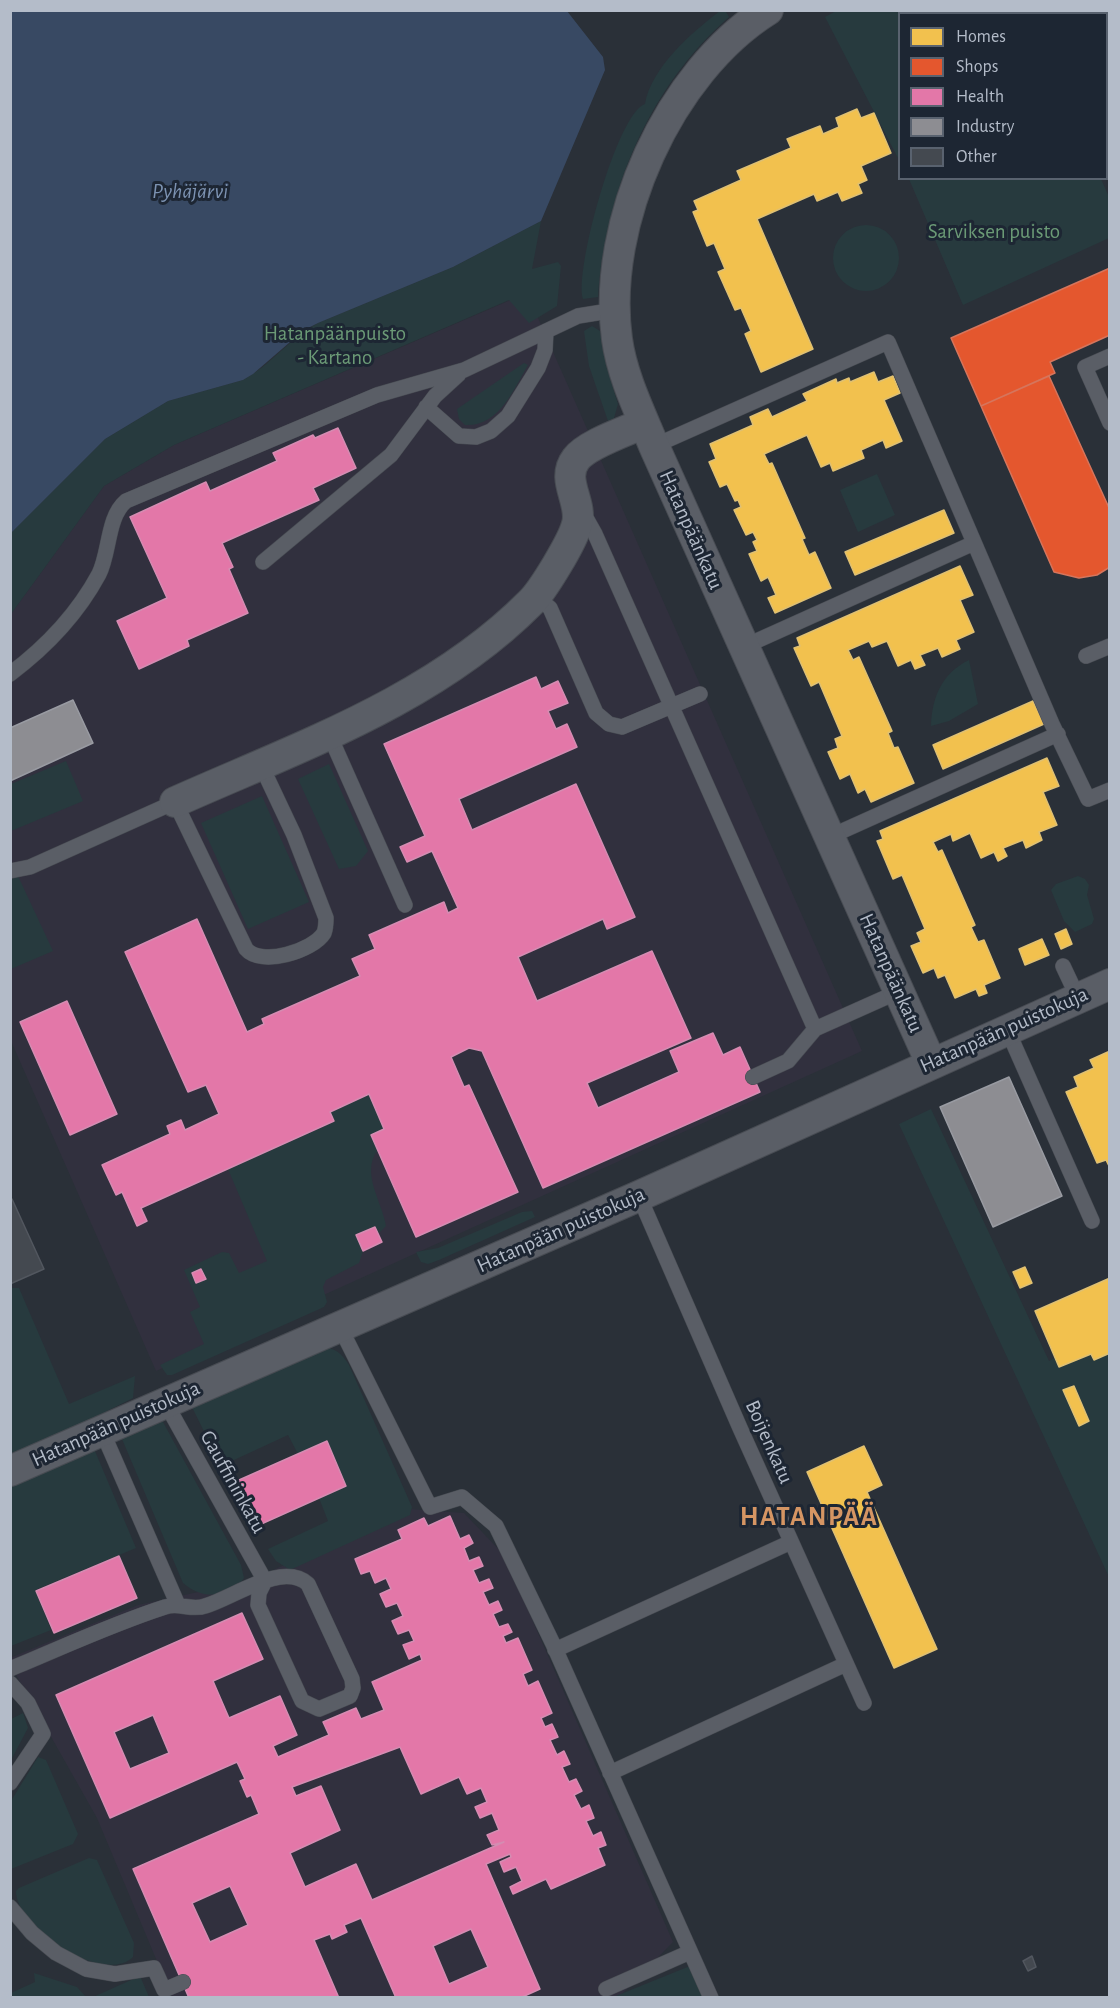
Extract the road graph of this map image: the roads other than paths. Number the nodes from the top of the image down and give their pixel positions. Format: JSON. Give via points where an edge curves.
{"nodes":[{"id":1,"x":750,"y":15,"type":"edge"},
{"id":2,"x":615,"y":310,"type":"junction"},
{"id":3,"x":546,"y":331,"type":"junction"},
{"id":4,"x":1110,"y":356,"type":"edge"},
{"id":5,"x":464,"y":370,"type":"junction"},
{"id":6,"x":426,"y":407,"type":"junction"},
{"id":7,"x":1110,"y":423,"type":"edge"},
{"id":8,"x":649,"y":435,"type":"junction"},
{"id":9,"x":578,"y":513,"type":"junction"},
{"id":10,"x":974,"y":543,"type":"junction"},
{"id":11,"x":263,"y":562,"type":"dead end"},
{"id":12,"x":532,"y":601,"type":"junction"},
{"id":13,"x":1110,"y":646,"type":"edge"},
{"id":14,"x":743,"y":647,"type":"junction"},
{"id":15,"x":1086,"y":656,"type":"dead end"},
{"id":16,"x":10,"y":674,"type":"edge"},
{"id":17,"x":700,"y":694,"type":"dead end"},
{"id":18,"x":674,"y":705,"type":"junction"},
{"id":19,"x":329,"y":734,"type":"junction"},
{"id":20,"x":1058,"y":734,"type":"junction"},
{"id":21,"x":261,"y":765,"type":"junction"},
{"id":22,"x":1110,"y":790,"type":"edge"},
{"id":23,"x":175,"y":802,"type":"junction"},
{"id":24,"x":829,"y":837,"type":"junction"},
{"id":25,"x":10,"y":871,"type":"edge"},
{"id":26,"x":405,"y":905,"type":"dead end"},
{"id":27,"x":1063,"y":966,"type":"dead end"},
{"id":28,"x":1110,"y":984,"type":"edge"},
{"id":29,"x":900,"y":991,"type":"junction"},
{"id":30,"x":1078,"y":998,"type":"junction"},
{"id":31,"x":815,"y":1029,"type":"junction"},
{"id":32,"x":1007,"y":1029,"type":"junction"},
{"id":33,"x":931,"y":1063,"type":"junction"},
{"id":34,"x":753,"y":1077,"type":"dead end"},
{"id":35,"x":639,"y":1196,"type":"junction"},
{"id":36,"x":1092,"y":1221,"type":"dead end"},
{"id":37,"x":340,"y":1327,"type":"junction"},
{"id":38,"x":165,"y":1402,"type":"junction"},
{"id":39,"x":102,"y":1431,"type":"junction"},
{"id":40,"x":10,"y":1471,"type":"edge"},
{"id":41,"x":790,"y":1542,"type":"junction"},
{"id":42,"x":265,"y":1581,"type":"junction"},
{"id":43,"x":178,"y":1605,"type":"junction"},
{"id":44,"x":555,"y":1650,"type":"junction"},
{"id":45,"x":846,"y":1664,"type":"junction"},
{"id":46,"x":10,"y":1669,"type":"edge"},
{"id":47,"x":10,"y":1683,"type":"edge"},
{"id":48,"x":864,"y":1703,"type":"dead end"},
{"id":49,"x":610,"y":1773,"type":"junction"},
{"id":50,"x":10,"y":1783,"type":"edge"},
{"id":51,"x":10,"y":1907,"type":"edge"},
{"id":52,"x":690,"y":1952,"type":"junction"},
{"id":53,"x":183,"y":1982,"type":"dead end"},
{"id":54,"x":606,"y":1989,"type":"dead end"},
{"id":55,"x":711,"y":1998,"type":"edge"}],
"edges":[{"from":1,"to":2,"type":"street","name":"Hatanpäänkatu","via":[[696,74],[667,119],[630,208],[618,261]]},
{"from":2,"to":3,"type":"lane","via":[[578,316]]},
{"from":2,"to":8,"type":"street","name":"Hatanpäänkatu","via":[[623,367]]},
{"from":3,"to":5,"type":"lane"},
{"from":3,"to":6,"type":"lane","via":[[545,350],[538,368],[508,416],[491,431],[476,437],[459,436]]},
{"from":4,"to":7,"type":"lane","via":[[1085,367]]},
{"from":5,"to":6,"type":"lane"},
{"from":5,"to":16,"type":"lane","via":[[377,395],[126,501],[117,512],[94,582],[54,638]]},
{"from":6,"to":11,"type":"lane","via":[[391,454]]},
{"from":8,"to":9,"type":"street","via":[[577,457],[569,474]]},
{"from":8,"to":10,"type":"lane","via":[[888,342]]},
{"from":8,"to":14,"type":"street","name":"Hatanpäänkatu"},
{"from":9,"to":12,"type":"street","via":[[566,548]]},
{"from":9,"to":18,"type":"lane","via":[[596,534]]},
{"from":10,"to":14,"type":"lane"},
{"from":10,"to":20,"type":"lane"},
{"from":12,"to":18,"type":"lane","via":[[550,609],[601,719],[622,727]]},
{"from":12,"to":19,"type":"street","via":[[484,643],[428,682]]},
{"from":13,"to":15,"type":"lane"},
{"from":14,"to":24,"type":"street","name":"Hatanpäänkatu"},
{"from":17,"to":18,"type":"lane"},
{"from":18,"to":31,"type":"lane"},
{"from":19,"to":21,"type":"street"},
{"from":19,"to":26,"type":"lane"},
{"from":20,"to":22,"type":"lane","via":[[1088,799]]},
{"from":20,"to":24,"type":"lane"},
{"from":21,"to":23,"type":"street"},
{"from":21,"to":23,"type":"lane","via":[[294,835],[326,918],[320,938],[283,955],[271,958],[246,949]]},
{"from":23,"to":25,"type":"lane","via":[[30,867]]},
{"from":24,"to":29,"type":"street","name":"Hatanpäänkatu"},
{"from":27,"to":30,"type":"lane"},
{"from":28,"to":30,"type":"street","name":"Hatanpään puistokuja"},
{"from":29,"to":31,"type":"lane"},
{"from":29,"to":33,"type":"street","name":"Hatanpäänkatu"},
{"from":30,"to":32,"type":"street","name":"Hatanpään puistokuja"},
{"from":31,"to":34,"type":"lane","via":[[788,1061]]},
{"from":32,"to":33,"type":"street","name":"Hatanpään puistokuja"},
{"from":32,"to":36,"type":"lane"},
{"from":33,"to":35,"type":"street","name":"Hatanpään puistokuja"},
{"from":35,"to":37,"type":"street","name":"Hatanpään puistokuja"},
{"from":35,"to":41,"type":"lane","name":"Boijenkatu"},
{"from":37,"to":38,"type":"street","name":"Hatanpään puistokuja"},
{"from":37,"to":44,"type":"lane","via":[[430,1507],[462,1497],[496,1526]]},
{"from":38,"to":39,"type":"street","name":"Hatanpään puistokuja"},
{"from":38,"to":42,"type":"lane","name":"Gauffininkatu"},
{"from":39,"to":40,"type":"street","name":"Hatanpään puistokuja"},
{"from":39,"to":43,"type":"lane"},
{"from":41,"to":44,"type":"lane"},
{"from":41,"to":45,"type":"lane","name":"Boijenkatu"},
{"from":42,"to":42,"type":"lane","via":[[258,1593],[258,1605],[302,1701],[319,1709],[350,1696],[352,1679],[308,1584],[300,1577],[286,1575]]},
{"from":42,"to":43,"type":"lane","via":[[204,1607]]},
{"from":43,"to":46,"type":"lane","via":[[167,1605]]},
{"from":44,"to":49,"type":"lane"},
{"from":45,"to":48,"type":"lane","name":"Boijenkatu"},
{"from":45,"to":49,"type":"lane"},
{"from":47,"to":50,"type":"lane","via":[[28,1703],[43,1734]]},
{"from":49,"to":52,"type":"lane"},
{"from":51,"to":53,"type":"lane","via":[[32,1933],[86,1969],[115,1974],[154,1968],[164,1990]]},
{"from":52,"to":54,"type":"lane"},
{"from":52,"to":55,"type":"lane"}]}
